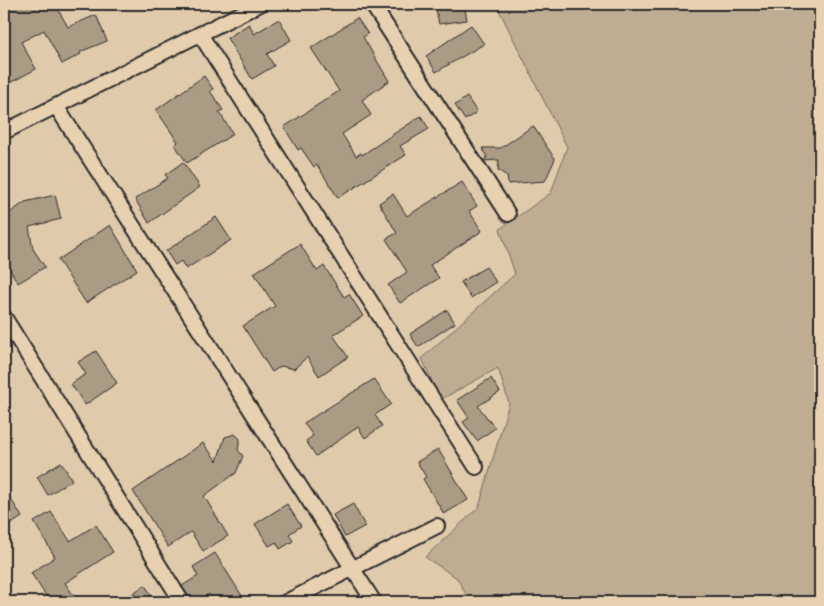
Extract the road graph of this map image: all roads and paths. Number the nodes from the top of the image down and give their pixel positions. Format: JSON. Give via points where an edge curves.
{"nodes":[{"id":1,"x":260,"y":4,"type":"edge"},
{"id":2,"x":372,"y":4,"type":"edge"},
{"id":3,"x":200,"y":34,"type":"junction"},
{"id":4,"x":56,"y":106,"type":"junction"},
{"id":5,"x":4,"y":132,"type":"edge"},
{"id":6,"x":508,"y":214,"type":"dead end"},
{"id":7,"x":4,"y":316,"type":"edge"},
{"id":8,"x":476,"y":467,"type":"dead end"},
{"id":9,"x":437,"y":526,"type":"dead end"},
{"id":10,"x":352,"y":568,"type":"junction"},
{"id":11,"x":182,"y":602,"type":"edge"},
{"id":12,"x":286,"y":602,"type":"edge"},
{"id":13,"x":374,"y":602,"type":"edge"}],
"edges":[{"from":1,"to":3,"type":"street"},
{"from":2,"to":6,"type":"street"},
{"from":3,"to":4,"type":"street"},
{"from":3,"to":8,"type":"street"},
{"from":4,"to":5,"type":"street"},
{"from":4,"to":10,"type":"street"},
{"from":7,"to":11,"type":"street"},
{"from":9,"to":10,"type":"street"},
{"from":10,"to":12,"type":"street"},
{"from":10,"to":13,"type":"street"}]}
